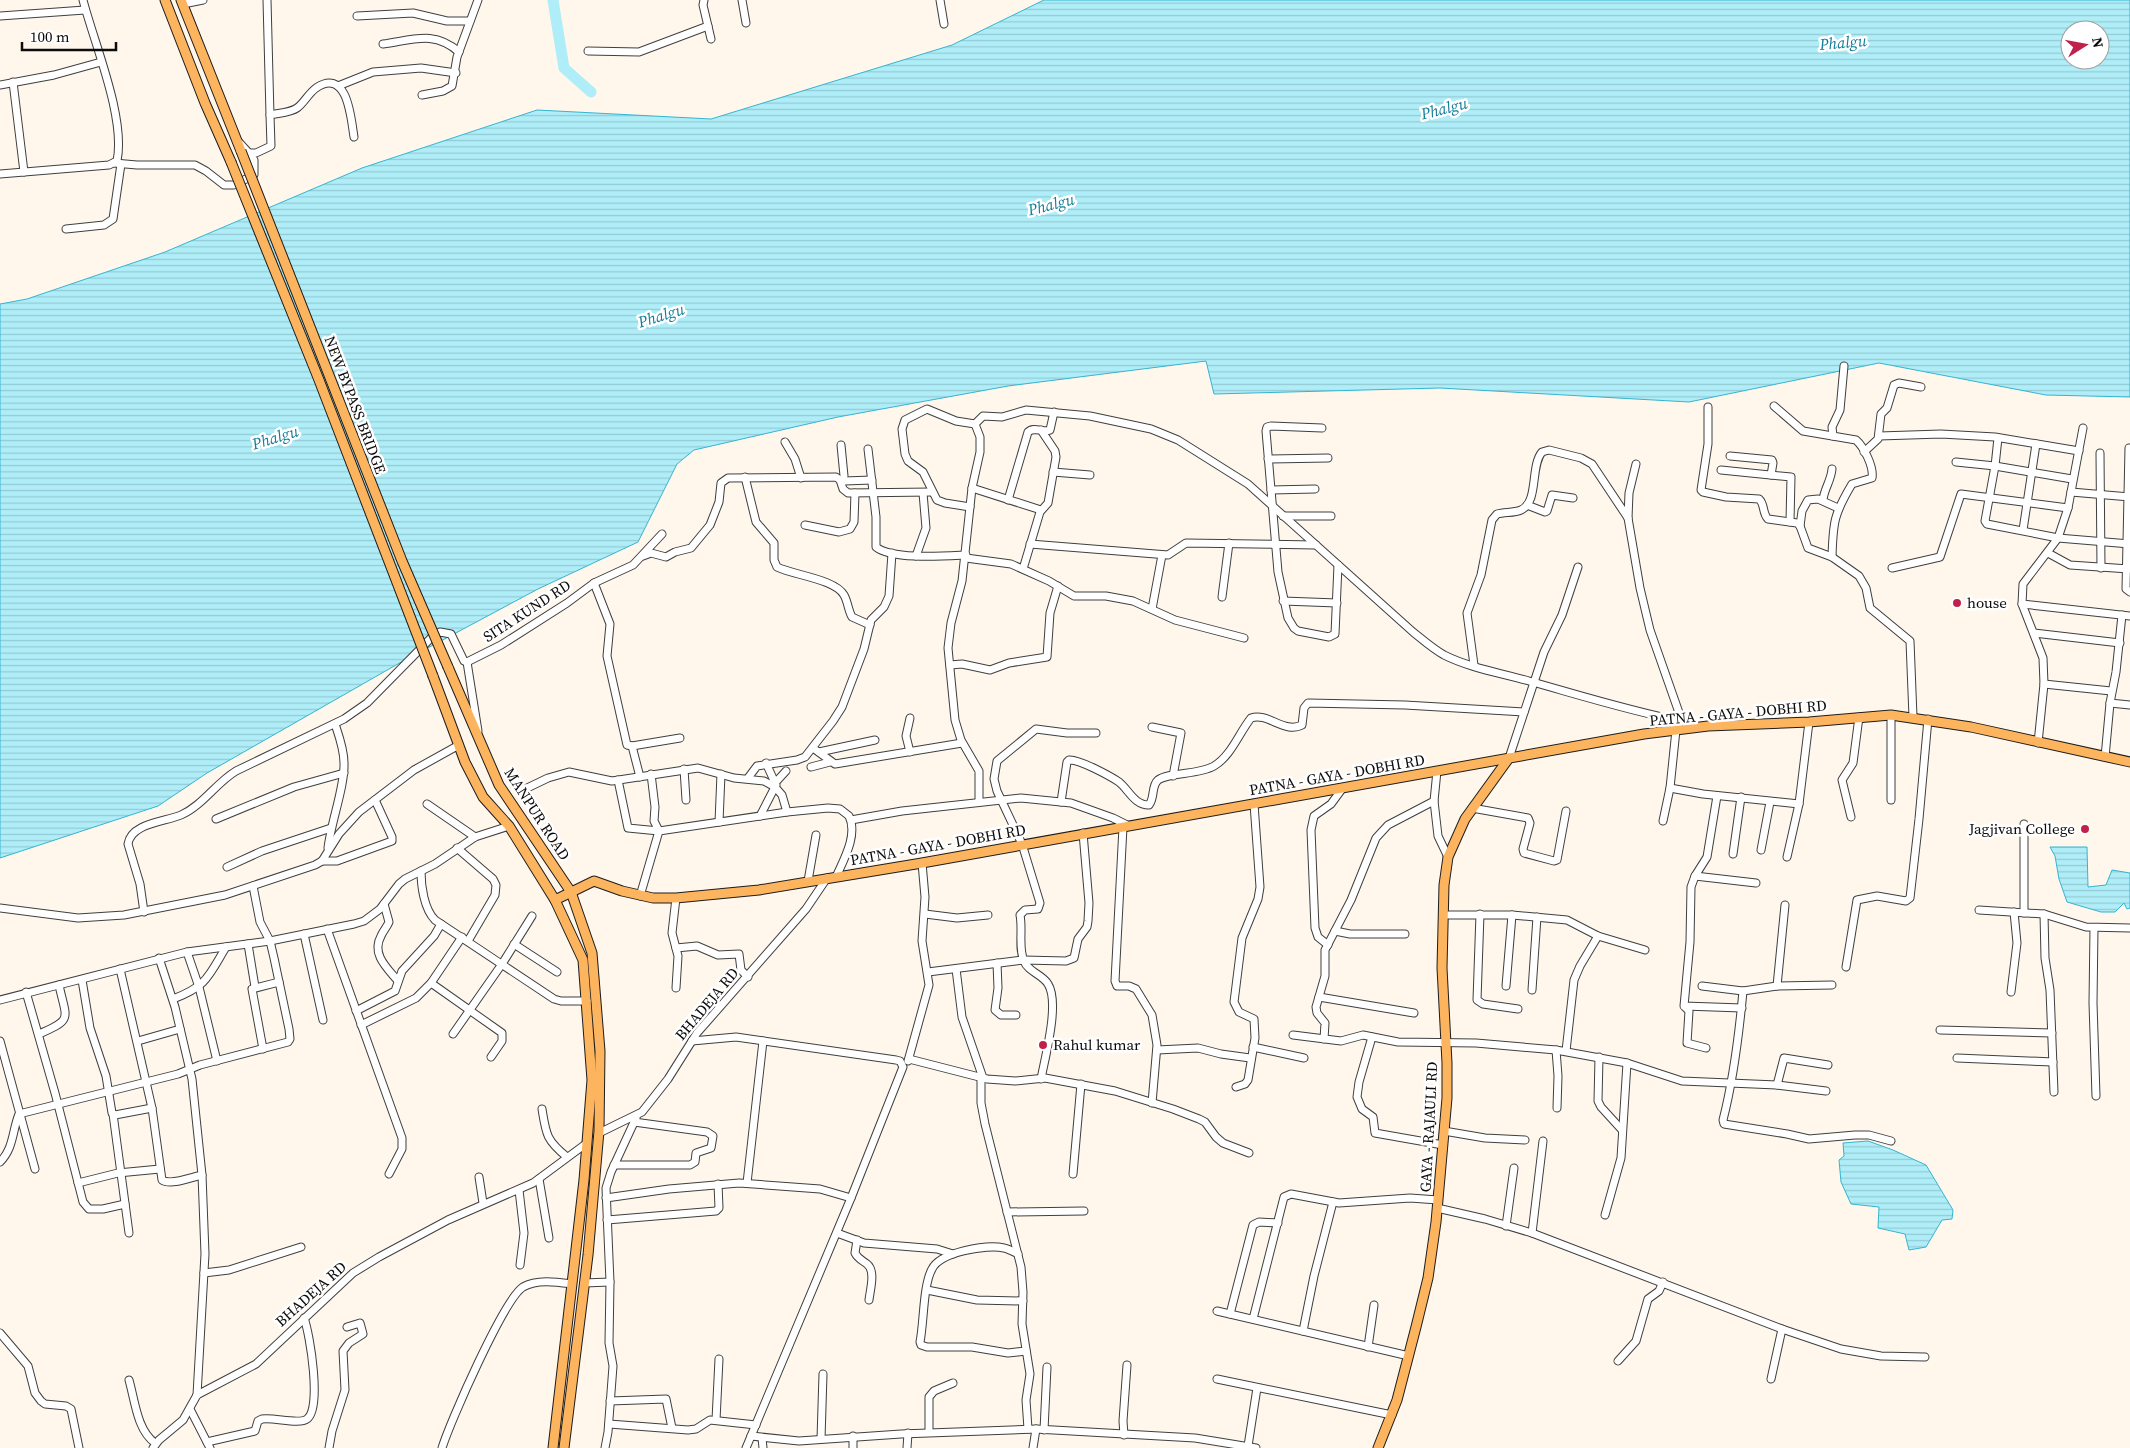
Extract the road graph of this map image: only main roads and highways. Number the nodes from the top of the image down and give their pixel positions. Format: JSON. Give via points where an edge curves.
{"nodes":[{"id":1,"x":165,"y":0,"type":"edge"},
{"id":2,"x":182,"y":2,"type":"edge"},
{"id":3,"x":448,"y":667,"type":"joint"},
{"id":4,"x":433,"y":676,"type":"joint"},
{"id":5,"x":1510,"y":758,"type":"junction"},
{"id":6,"x":2130,"y":762,"type":"edge"},
{"id":7,"x":571,"y":892,"type":"junction"},
{"id":8,"x":555,"y":900,"type":"junction"},
{"id":9,"x":553,"y":1448,"type":"edge"},
{"id":10,"x":564,"y":1448,"type":"edge"},
{"id":11,"x":1378,"y":1448,"type":"edge"}],
"edges":[{"from":1,"to":4,"type":"main road","name":"NEW BYPASS BRIDGE","bridge":true,"via":[[319,380]]},
{"from":2,"to":3,"type":"main road","name":"NEW BYPASS BRIDGE","bridge":true,"via":[[235,138],[245,152],[402,561]]},
{"from":3,"to":7,"type":"main road","name":"MANPUR ROAD","via":[[499,785]]},
{"from":4,"to":8,"type":"main road","name":"MANPUR ROAD","via":[[483,797],[509,826]]},
{"from":5,"to":6,"type":"main road","name":"PATNA - GAYA - DOBHI RD","via":[[1676,730],[1684,725],[1809,722],[1891,715],[1971,727]]},
{"from":5,"to":7,"type":"main road","name":"PATNA - GAYA - DOBHI RD","via":[[759,890],[676,898],[640,896],[594,881]]},
{"from":5,"to":11,"type":"main road","name":"GAYA - RAJAULI RD","via":[[1472,808],[1448,856],[1444,885],[1442,991],[1448,1080],[1438,1204],[1428,1278],[1409,1356],[1392,1416]]},
{"from":7,"to":8,"type":"main road","name":"PATNA - GAYA - DOBHI RD"},
{"from":7,"to":10,"type":"main road","name":"MANPUR ROAD","via":[[592,953],[600,1051],[599,1133]]},
{"from":8,"to":9,"type":"main road","name":"MANPUR ROAD","via":[[583,960],[592,1080]]}]}
